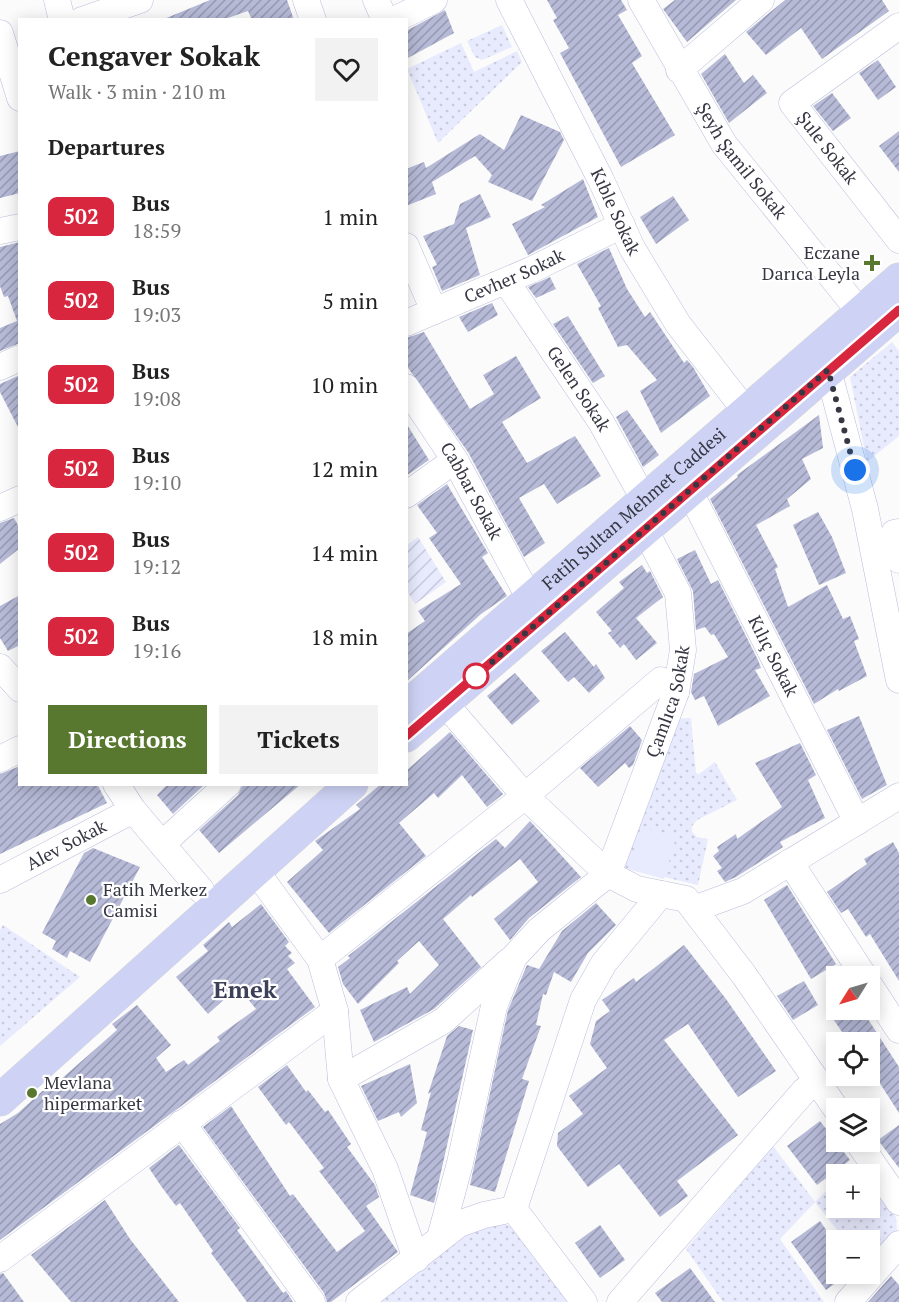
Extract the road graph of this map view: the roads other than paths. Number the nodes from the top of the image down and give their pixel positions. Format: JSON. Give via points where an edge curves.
{"nodes":[{"id":1,"x":57,"y":0,"type":"edge"},
{"id":2,"x":140,"y":0,"type":"edge"},
{"id":3,"x":306,"y":0,"type":"edge"},
{"id":4,"x":376,"y":0,"type":"edge"},
{"id":5,"x":434,"y":0,"type":"edge"},
{"id":6,"x":509,"y":0,"type":"edge"},
{"id":7,"x":641,"y":0,"type":"edge"},
{"id":8,"x":761,"y":0,"type":"edge"},
{"id":9,"x":62,"y":18,"type":"edge"},
{"id":10,"x":88,"y":18,"type":"edge"},
{"id":11,"x":313,"y":18,"type":"edge"},
{"id":12,"x":384,"y":18,"type":"edge"},
{"id":13,"x":398,"y":18,"type":"edge"},
{"id":14,"x":899,"y":26,"type":"edge"},
{"id":15,"x":0,"y":33,"type":"edge"},
{"id":16,"x":679,"y":70,"type":"junction"},
{"id":17,"x":11,"y":83,"type":"edge"},
{"id":18,"x":622,"y":225,"type":"junction"},
{"id":19,"x":18,"y":227,"type":"edge"},
{"id":20,"x":0,"y":231,"type":"edge"},
{"id":21,"x":899,"y":240,"type":"edge"},
{"id":22,"x":408,"y":251,"type":"edge"},
{"id":23,"x":899,"y":279,"type":"edge"},
{"id":24,"x":506,"y":281,"type":"junction"},
{"id":25,"x":899,"y":310,"type":"edge"},
{"id":26,"x":434,"y":311,"type":"junction"},
{"id":27,"x":860,"y":312,"type":"junction"},
{"id":28,"x":408,"y":322,"type":"edge"},
{"id":29,"x":18,"y":359,"type":"edge"},
{"id":30,"x":0,"y":367,"type":"edge"},
{"id":31,"x":828,"y":370,"type":"junction"},
{"id":32,"x":408,"y":390,"type":"edge"},
{"id":33,"x":745,"y":410,"type":"junction"},
{"id":34,"x":455,"y":460,"type":"junction"},
{"id":35,"x":690,"y":492,"type":"junction"},
{"id":36,"x":408,"y":494,"type":"edge"},
{"id":37,"x":18,"y":500,"type":"edge"},
{"id":38,"x":0,"y":508,"type":"edge"},
{"id":39,"x":645,"y":516,"type":"junction"},
{"id":40,"x":899,"y":532,"type":"edge"},
{"id":41,"x":899,"y":560,"type":"edge"},
{"id":42,"x":531,"y":599,"type":"junction"},
{"id":43,"x":899,"y":680,"type":"edge"},
{"id":44,"x":676,"y":692,"type":"junction"},
{"id":45,"x":437,"y":695,"type":"junction"},
{"id":46,"x":408,"y":706,"type":"edge"},
{"id":47,"x":408,"y":733,"type":"edge"},
{"id":48,"x":18,"y":750,"type":"edge"},
{"id":49,"x":0,"y":759,"type":"edge"},
{"id":50,"x":117,"y":786,"type":"edge"},
{"id":51,"x":226,"y":786,"type":"edge"},
{"id":52,"x":317,"y":786,"type":"edge"},
{"id":53,"x":350,"y":786,"type":"edge"},
{"id":54,"x":525,"y":796,"type":"junction"},
{"id":55,"x":899,"y":796,"type":"edge"},
{"id":56,"x":133,"y":810,"type":"junction"},
{"id":57,"x":857,"y":822,"type":"junction"},
{"id":58,"x":162,"y":844,"type":"junction"},
{"id":59,"x":790,"y":862,"type":"junction"},
{"id":60,"x":255,"y":870,"type":"junction"},
{"id":61,"x":608,"y":874,"type":"junction"},
{"id":62,"x":0,"y":880,"type":"edge"},
{"id":63,"x":201,"y":890,"type":"junction"},
{"id":64,"x":661,"y":894,"type":"junction"},
{"id":65,"x":694,"y":909,"type":"junction"},
{"id":66,"x":514,"y":957,"type":"junction"},
{"id":67,"x":320,"y":959,"type":"junction"},
{"id":68,"x":858,"y":966,"type":"edge"},
{"id":69,"x":880,"y":1001,"type":"edge"},
{"id":70,"x":335,"y":1011,"type":"junction"},
{"id":71,"x":899,"y":1030,"type":"edge"},
{"id":72,"x":0,"y":1072,"type":"edge"},
{"id":73,"x":340,"y":1079,"type":"junction"},
{"id":74,"x":817,"y":1081,"type":"junction"},
{"id":75,"x":829,"y":1098,"type":"edge"},
{"id":76,"x":0,"y":1100,"type":"edge"},
{"id":77,"x":182,"y":1124,"type":"junction"},
{"id":78,"x":865,"y":1152,"type":"edge"},
{"id":79,"x":899,"y":1202,"type":"edge"},
{"id":80,"x":514,"y":1209,"type":"junction"},
{"id":81,"x":440,"y":1238,"type":"junction"},
{"id":82,"x":899,"y":1244,"type":"edge"},
{"id":83,"x":0,"y":1259,"type":"edge"},
{"id":84,"x":416,"y":1259,"type":"junction"},
{"id":85,"x":312,"y":1302,"type":"edge"},
{"id":86,"x":359,"y":1302,"type":"edge"},
{"id":87,"x":584,"y":1302,"type":"edge"},
{"id":88,"x":620,"y":1302,"type":"edge"},
{"id":89,"x":848,"y":1302,"type":"edge"}],
"edges":[{"from":1,"to":9,"type":"street"},
{"from":2,"to":10,"type":"street"},
{"from":3,"to":11,"type":"street"},
{"from":4,"to":12,"type":"street"},
{"from":5,"to":13,"type":"street"},
{"from":6,"to":18,"type":"street","name":"Kıble Sokak"},
{"from":7,"to":16,"type":"street","name":"Şeyh Şamil Sokak"},
{"from":8,"to":16,"type":"street"},
{"from":14,"to":21,"type":"street","name":"Şule Sokak","via":[[792,103]]},
{"from":15,"to":17,"type":"street"},
{"from":16,"to":27,"type":"street","name":"Şeyh Şamil Sokak","via":[[724,144]]},
{"from":18,"to":24,"type":"street","name":"Cevher Sokak"},
{"from":18,"to":33,"type":"street","name":"Kıble Sokak","via":[[678,324]]},
{"from":19,"to":20,"type":"street"},
{"from":22,"to":26,"type":"street"},
{"from":23,"to":27,"type":"main road","name":"Fatih Sultan Mehmet Caddesi"},
{"from":24,"to":26,"type":"street","name":"Cevher Sokak"},
{"from":24,"to":39,"type":"street","name":"Gelen Sokak","via":[[601,422]]},
{"from":25,"to":31,"type":"main road","name":"Fatih Sultan Mehmet Caddesi"},
{"from":26,"to":28,"type":"street","name":"Cevher Sokak"},
{"from":27,"to":33,"type":"main road","name":"Fatih Sultan Mehmet Caddesi"},
{"from":29,"to":30,"type":"street"},
{"from":31,"to":35,"type":"main road","name":"Fatih Sultan Mehmet Caddesi"},
{"from":31,"to":43,"type":"street","via":[[865,509]]},
{"from":32,"to":34,"type":"street","name":"Cabbar Sokak"},
{"from":33,"to":39,"type":"main road","name":"Fatih Sultan Mehmet Caddesi"},
{"from":34,"to":36,"type":"street"},
{"from":34,"to":42,"type":"street","name":"Cabbar Sokak"},
{"from":35,"to":39,"type":"main road","name":"Fatih Sultan Mehmet Caddesi"},
{"from":35,"to":57,"type":"street","name":"Kılıç Sokak"},
{"from":37,"to":38,"type":"street"},
{"from":39,"to":42,"type":"main road","name":"Fatih Sultan Mehmet Caddesi"},
{"from":39,"to":44,"type":"street","name":"Çamlıca Sokak","via":[[678,593],[683,650]]},
{"from":39,"to":45,"type":"main road","name":"Fatih Sultan Mehmet Caddesi"},
{"from":40,"to":41,"type":"street","via":[[894,533]]},
{"from":42,"to":45,"type":"main road","name":"Fatih Sultan Mehmet Caddesi"},
{"from":44,"to":54,"type":"street","via":[[661,680]]},
{"from":44,"to":61,"type":"street","name":"Çamlıca Sokak"},
{"from":45,"to":46,"type":"main road","name":"Fatih Sultan Mehmet Caddesi"},
{"from":45,"to":47,"type":"main road","name":"Fatih Sultan Mehmet Caddesi"},
{"from":45,"to":54,"type":"street"},
{"from":48,"to":49,"type":"street"},
{"from":50,"to":56,"type":"street"},
{"from":51,"to":58,"type":"street"},
{"from":52,"to":63,"type":"main road"},
{"from":53,"to":60,"type":"main road"},
{"from":54,"to":61,"type":"street"},
{"from":54,"to":67,"type":"street"},
{"from":55,"to":57,"type":"street"},
{"from":56,"to":58,"type":"street"},
{"from":56,"to":62,"type":"street","name":"Alev Sokak"},
{"from":57,"to":59,"type":"street"},
{"from":58,"to":63,"type":"street"},
{"from":59,"to":65,"type":"street","via":[[743,891]]},
{"from":59,"to":68,"type":"street"},
{"from":60,"to":67,"type":"street"},
{"from":60,"to":76,"type":"main road"},
{"from":61,"to":64,"type":"street","via":[[637,889]]},
{"from":61,"to":66,"type":"street","via":[[539,930]]},
{"from":63,"to":72,"type":"main road"},
{"from":64,"to":65,"type":"street","via":[[686,900]]},
{"from":64,"to":80,"type":"street","via":[[604,963],[583,1000]]},
{"from":65,"to":74,"type":"street"},
{"from":66,"to":73,"type":"street","via":[[443,1021]]},
{"from":66,"to":81,"type":"street","via":[[494,1006]]},
{"from":67,"to":70,"type":"street"},
{"from":69,"to":71,"type":"street"},
{"from":70,"to":73,"type":"street"},
{"from":70,"to":77,"type":"street"},
{"from":73,"to":84,"type":"street","via":[[385,1169]]},
{"from":74,"to":75,"type":"street"},
{"from":74,"to":88,"type":"street","via":[[804,1091]]},
{"from":77,"to":83,"type":"street"},
{"from":77,"to":85,"type":"street"},
{"from":78,"to":79,"type":"street"},
{"from":80,"to":81,"type":"street","via":[[459,1224]]},
{"from":80,"to":87,"type":"street"},
{"from":81,"to":84,"type":"street"},
{"from":82,"to":89,"type":"street"},
{"from":84,"to":86,"type":"street"}]}
